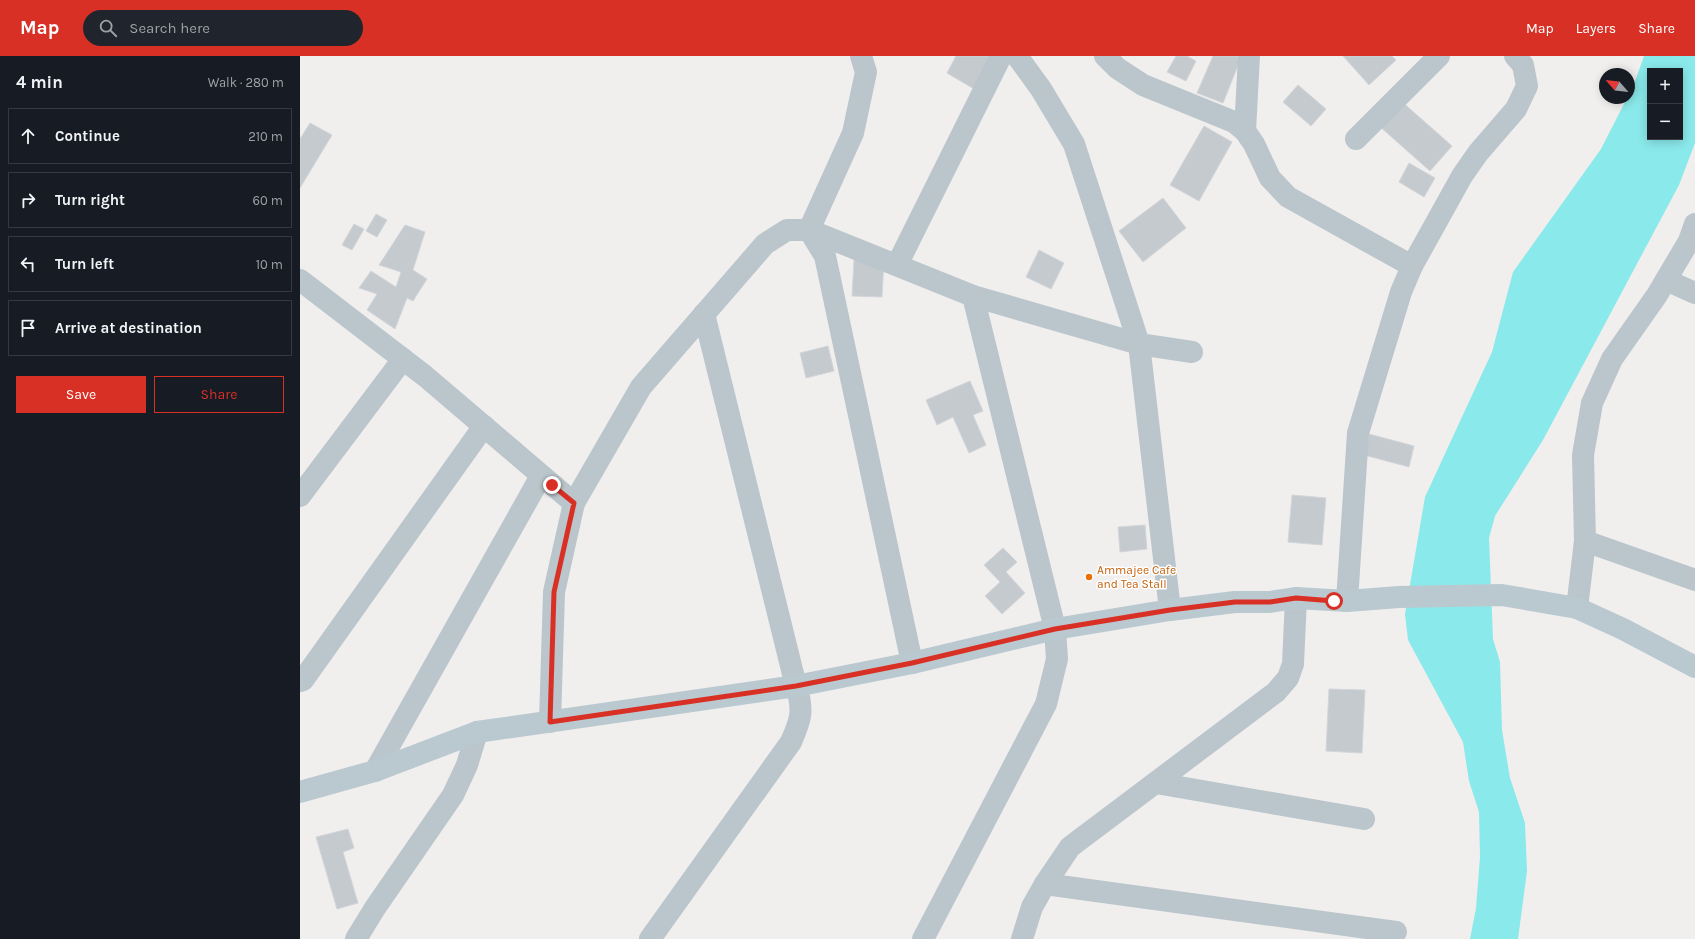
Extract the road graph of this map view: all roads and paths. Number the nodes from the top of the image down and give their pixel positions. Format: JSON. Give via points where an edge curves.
{"nodes":[{"id":1,"x":861,"y":56,"type":"edge"},
{"id":2,"x":1001,"y":56,"type":"edge"},
{"id":3,"x":1017,"y":56,"type":"edge"},
{"id":4,"x":1105,"y":56,"type":"edge"},
{"id":5,"x":1249,"y":56,"type":"edge"},
{"id":6,"x":1439,"y":56,"type":"edge"},
{"id":7,"x":1515,"y":56,"type":"edge"},
{"id":8,"x":1245,"y":131,"type":"junction"},
{"id":9,"x":1356,"y":139,"type":"dead end"},
{"id":10,"x":1695,"y":224,"type":"edge"},
{"id":11,"x":809,"y":230,"type":"junction"},
{"id":12,"x":897,"y":265,"type":"junction"},
{"id":13,"x":1412,"y":266,"type":"junction"},
{"id":14,"x":1666,"y":280,"type":"junction"},
{"id":15,"x":304,"y":290,"type":"edge"},
{"id":16,"x":1695,"y":293,"type":"edge"},
{"id":17,"x":973,"y":296,"type":"junction"},
{"id":18,"x":704,"y":314,"type":"junction"},
{"id":19,"x":1138,"y":344,"type":"junction"},
{"id":20,"x":1192,"y":352,"type":"dead end"},
{"id":21,"x":403,"y":360,"type":"junction"},
{"id":22,"x":484,"y":426,"type":"junction"},
{"id":23,"x":541,"y":476,"type":"junction"},
{"id":24,"x":300,"y":496,"type":"edge"},
{"id":25,"x":574,"y":503,"type":"junction"},
{"id":26,"x":1585,"y":541,"type":"junction"},
{"id":27,"x":1695,"y":580,"type":"edge"},
{"id":28,"x":1296,"y":598,"type":"junction"},
{"id":29,"x":1347,"y":601,"type":"junction"},
{"id":30,"x":1577,"y":608,"type":"junction"},
{"id":31,"x":1170,"y":610,"type":"junction"},
{"id":32,"x":1055,"y":629,"type":"junction"},
{"id":33,"x":912,"y":663,"type":"junction"},
{"id":34,"x":1695,"y":667,"type":"edge"},
{"id":35,"x":300,"y":681,"type":"edge"},
{"id":36,"x":796,"y":686,"type":"junction"},
{"id":37,"x":550,"y":722,"type":"junction"},
{"id":38,"x":477,"y":732,"type":"junction"},
{"id":39,"x":375,"y":771,"type":"junction"},
{"id":40,"x":1156,"y":783,"type":"junction"},
{"id":41,"x":300,"y":792,"type":"edge"},
{"id":42,"x":1364,"y":819,"type":"dead end"},
{"id":43,"x":1045,"y":884,"type":"junction"},
{"id":44,"x":1396,"y":932,"type":"dead end"},
{"id":45,"x":356,"y":939,"type":"edge"},
{"id":46,"x":650,"y":939,"type":"edge"},
{"id":47,"x":923,"y":939,"type":"edge"},
{"id":48,"x":1022,"y":939,"type":"edge"}],
"edges":[{"from":1,"to":11,"type":"street","via":[[866,72],[853,133]]},
{"from":2,"to":12,"type":"street"},
{"from":3,"to":19,"type":"street","via":[[1074,144]]},
{"from":4,"to":8,"type":"street","via":[[1116,68],[1143,85],[1234,122]]},
{"from":5,"to":8,"type":"street"},
{"from":6,"to":9,"type":"street"},
{"from":7,"to":13,"type":"street","via":[[1523,65],[1527,86],[1516,109],[1478,152],[1462,176]]},
{"from":8,"to":13,"type":"street","via":[[1270,178],[1288,197]]},
{"from":10,"to":14,"type":"street","via":[[1689,241]]},
{"from":11,"to":12,"type":"street"},
{"from":11,"to":18,"type":"street","via":[[787,230],[765,244]]},
{"from":11,"to":33,"type":"street","via":[[825,256]]},
{"from":12,"to":17,"type":"street"},
{"from":13,"to":29,"type":"street","via":[[1401,292],[1358,434]]},
{"from":14,"to":16,"type":"street"},
{"from":14,"to":26,"type":"street","via":[[1612,359],[1592,403],[1584,455]]},
{"from":15,"to":21,"type":"street"},
{"from":17,"to":19,"type":"street"},
{"from":17,"to":32,"type":"street"},
{"from":18,"to":25,"type":"street","via":[[641,387]]},
{"from":18,"to":36,"type":"street"},
{"from":19,"to":20,"type":"street"},
{"from":19,"to":31,"type":"street"},
{"from":21,"to":22,"type":"street"},
{"from":21,"to":24,"type":"street"},
{"from":22,"to":23,"type":"street"},
{"from":22,"to":35,"type":"street"},
{"from":23,"to":25,"type":"street"},
{"from":23,"to":39,"type":"street"},
{"from":25,"to":37,"type":"street","via":[[554,592]]},
{"from":26,"to":27,"type":"street"},
{"from":26,"to":30,"type":"street"},
{"from":28,"to":29,"type":"main road"},
{"from":28,"to":31,"type":"main road"},
{"from":28,"to":40,"type":"street","via":[[1293,664],[1288,678],[1276,692]]},
{"from":29,"to":30,"type":"main road","via":[[1502,595]]},
{"from":30,"to":34,"type":"main road"},
{"from":31,"to":32,"type":"main road"},
{"from":32,"to":33,"type":"main road"},
{"from":32,"to":47,"type":"street","via":[[1057,659],[1046,704]]},
{"from":33,"to":36,"type":"main road"},
{"from":36,"to":37,"type":"main road"},
{"from":36,"to":46,"type":"street","via":[[801,702],[800,721],[791,742]]},
{"from":37,"to":38,"type":"main road"},
{"from":38,"to":39,"type":"main road"},
{"from":38,"to":45,"type":"street","via":[[467,765],[453,795]]},
{"from":39,"to":41,"type":"main road"},
{"from":40,"to":42,"type":"street"},
{"from":40,"to":43,"type":"street","via":[[1070,847]]},
{"from":43,"to":44,"type":"street"},
{"from":43,"to":48,"type":"street","via":[[1032,907]]}]}
